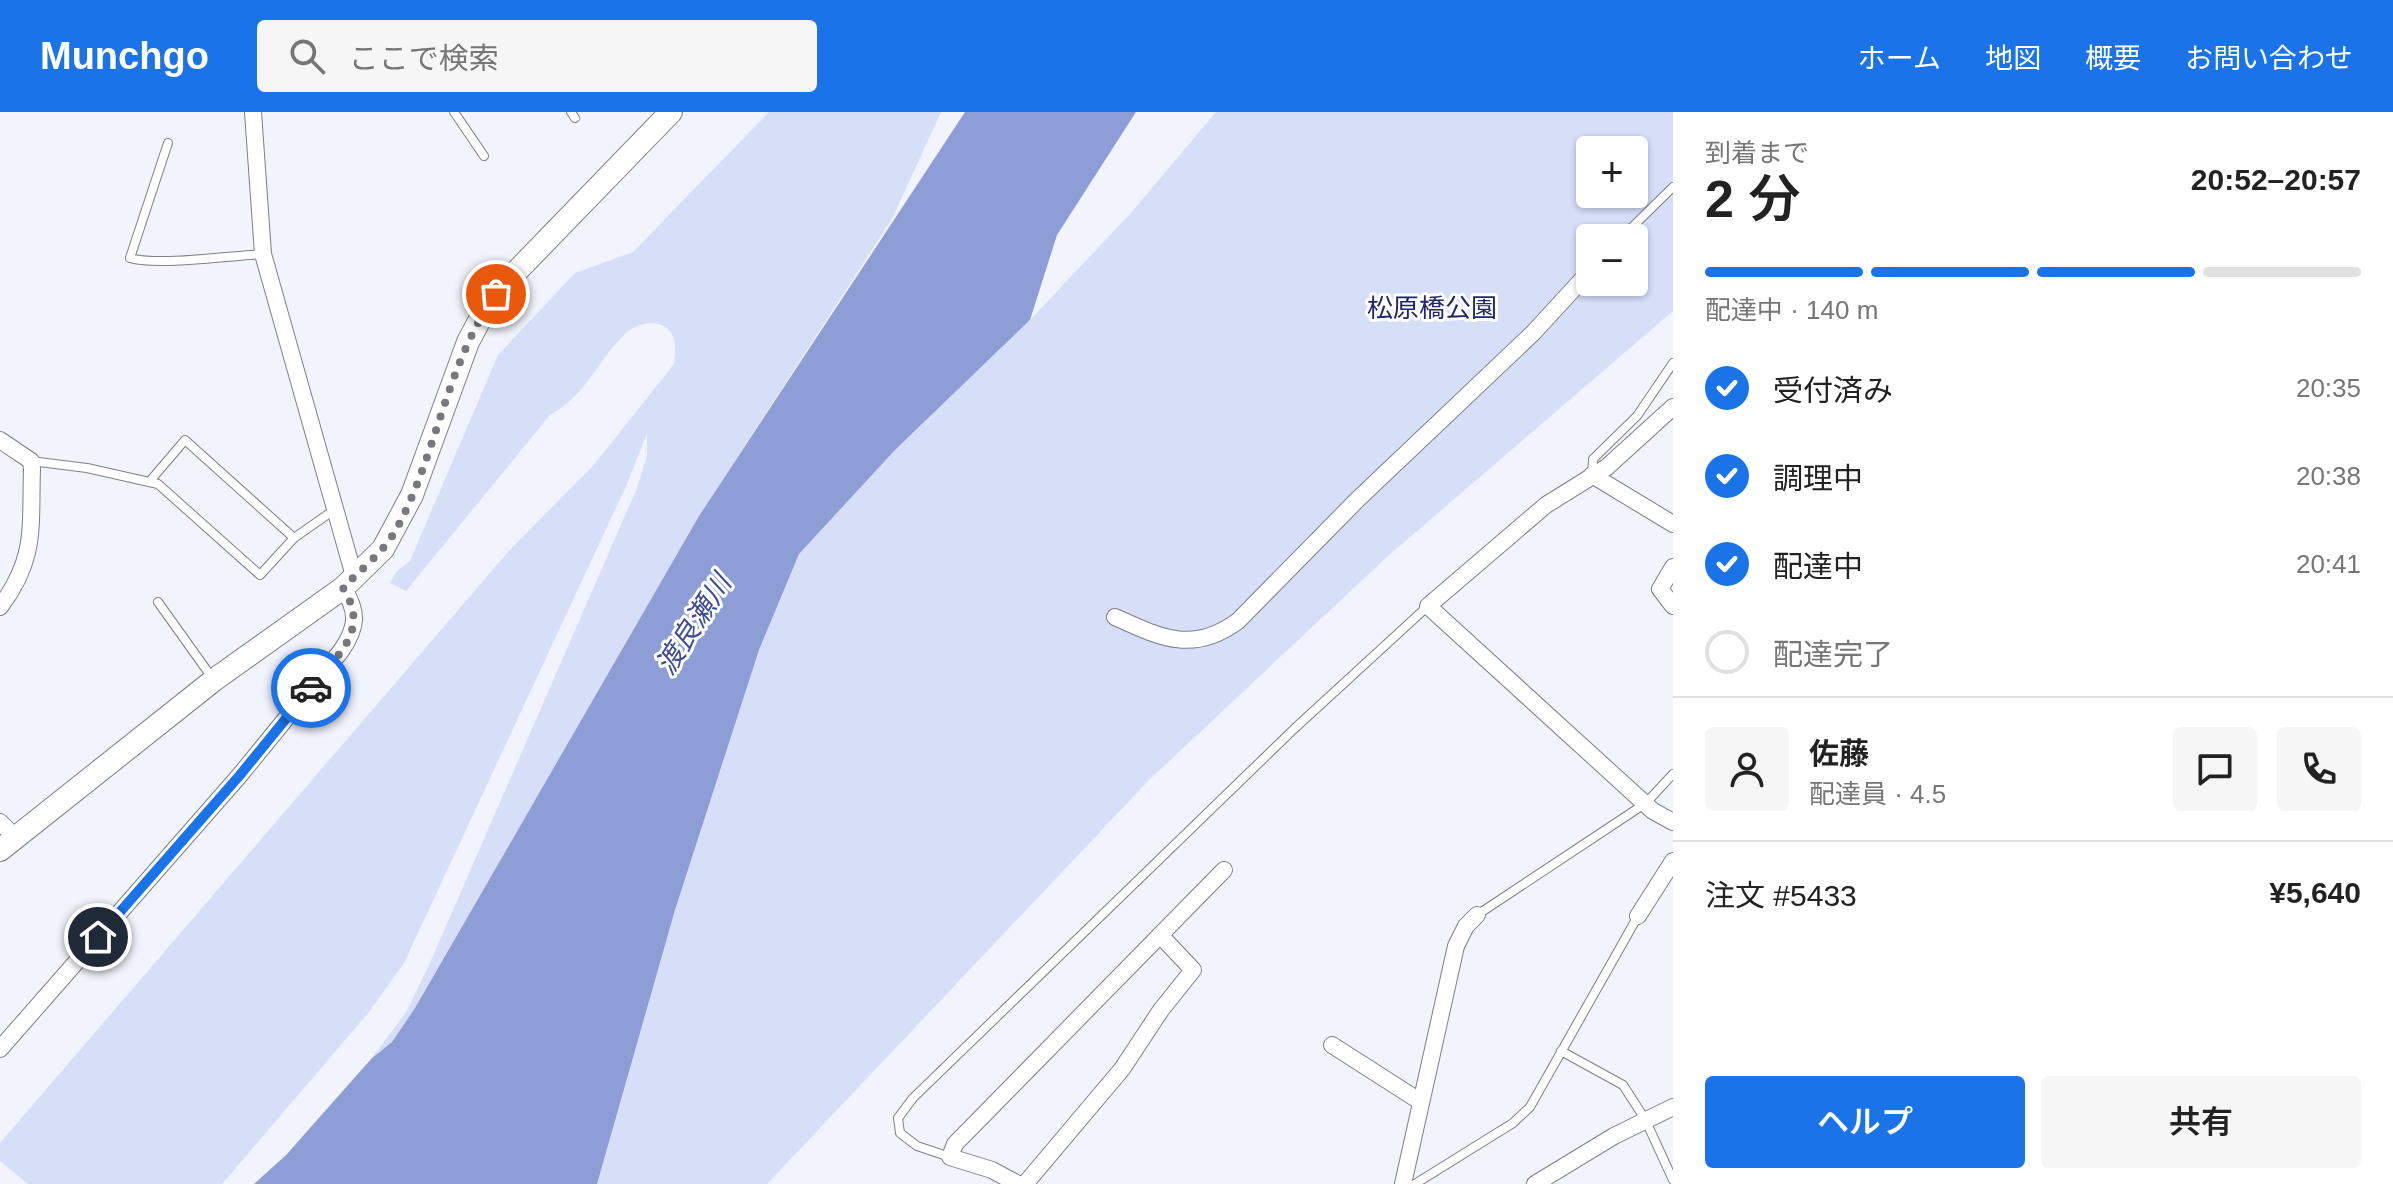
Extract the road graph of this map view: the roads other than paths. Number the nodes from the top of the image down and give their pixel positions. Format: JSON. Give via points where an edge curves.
{"nodes":[{"id":1,"x":253,"y":112,"type":"edge"},
{"id":2,"x":454,"y":112,"type":"edge"},
{"id":3,"x":671,"y":112,"type":"edge"},
{"id":4,"x":168,"y":143,"type":"dead end"},
{"id":5,"x":484,"y":156,"type":"dead end"},
{"id":6,"x":1673,"y":187,"type":"edge"},
{"id":7,"x":1635,"y":224,"type":"edge"},
{"id":8,"x":263,"y":254,"type":"junction"},
{"id":9,"x":1576,"y":286,"type":"edge"},
{"id":10,"x":1673,"y":363,"type":"edge"},
{"id":11,"x":1673,"y":407,"type":"edge"},
{"id":12,"x":0,"y":440,"type":"edge"},
{"id":13,"x":31,"y":461,"type":"junction"},
{"id":14,"x":1592,"y":475,"type":"junction"},
{"id":15,"x":150,"y":481,"type":"junction"},
{"id":16,"x":334,"y":510,"type":"junction"},
{"id":17,"x":1673,"y":524,"type":"edge"},
{"id":18,"x":294,"y":538,"type":"junction"},
{"id":19,"x":1673,"y":567,"type":"edge"},
{"id":20,"x":348,"y":582,"type":"junction"},
{"id":21,"x":158,"y":602,"type":"dead end"},
{"id":22,"x":1428,"y":606,"type":"junction"},
{"id":23,"x":1673,"y":606,"type":"edge"},
{"id":24,"x":0,"y":607,"type":"edge"},
{"id":25,"x":1115,"y":617,"type":"dead end"},
{"id":26,"x":214,"y":680,"type":"junction"},
{"id":27,"x":1673,"y":774,"type":"edge"},
{"id":28,"x":1646,"y":803,"type":"junction"},
{"id":29,"x":1673,"y":822,"type":"edge"},
{"id":30,"x":5,"y":836,"type":"edge"},
{"id":31,"x":1673,"y":861,"type":"edge"},
{"id":32,"x":1224,"y":870,"type":"dead end"},
{"id":33,"x":1477,"y":915,"type":"joint"},
{"id":34,"x":1638,"y":916,"type":"joint"},
{"id":35,"x":1160,"y":935,"type":"junction"},
{"id":36,"x":1332,"y":1045,"type":"dead end"},
{"id":37,"x":0,"y":1049,"type":"edge"},
{"id":38,"x":1561,"y":1051,"type":"junction"},
{"id":39,"x":1421,"y":1102,"type":"junction"},
{"id":40,"x":1673,"y":1107,"type":"edge"},
{"id":41,"x":1645,"y":1119,"type":"junction"},
{"id":42,"x":950,"y":1157,"type":"junction"},
{"id":43,"x":1673,"y":1180,"type":"edge"},
{"id":44,"x":1018,"y":1184,"type":"edge"},
{"id":45,"x":1025,"y":1184,"type":"edge"},
{"id":46,"x":1403,"y":1184,"type":"edge"},
{"id":47,"x":1415,"y":1184,"type":"edge"},
{"id":48,"x":1535,"y":1184,"type":"edge"}],
"edges":[{"from":1,"to":8,"type":"street"},
{"from":2,"to":5,"type":"lane"},
{"from":3,"to":20,"type":"street","via":[[486,308],[395,531]]},
{"from":4,"to":8,"type":"lane","via":[[130,258],[148,263]]},
{"from":6,"to":7,"type":"lane"},
{"from":8,"to":16,"type":"street"},
{"from":9,"to":25,"type":"street","via":[[1238,621],[1193,642],[1166,638]]},
{"from":10,"to":14,"type":"lane","via":[[1643,409],[1593,459]]},
{"from":11,"to":14,"type":"street"},
{"from":12,"to":13,"type":"street"},
{"from":13,"to":15,"type":"lane"},
{"from":13,"to":24,"type":"street","via":[[29,555]]},
{"from":14,"to":17,"type":"street"},
{"from":14,"to":22,"type":"street","via":[[1546,505]]},
{"from":15,"to":18,"type":"lane","via":[[260,575]]},
{"from":15,"to":18,"type":"lane","via":[[185,440]]},
{"from":16,"to":18,"type":"lane"},
{"from":16,"to":20,"type":"street"},
{"from":19,"to":23,"type":"street","via":[[1660,589]]},
{"from":20,"to":26,"type":"street"},
{"from":20,"to":37,"type":"street","via":[[356,620],[341,651]]},
{"from":21,"to":26,"type":"lane"},
{"from":22,"to":28,"type":"street"},
{"from":22,"to":42,"type":"lane","via":[[913,1098],[898,1118],[900,1133],[917,1146]]},
{"from":26,"to":30,"type":"street"},
{"from":27,"to":28,"type":"lane"},
{"from":28,"to":29,"type":"street"},
{"from":28,"to":33,"type":"lane"},
{"from":31,"to":34,"type":"street"},
{"from":32,"to":35,"type":"street"},
{"from":33,"to":39,"type":"street","via":[[1456,946]]},
{"from":34,"to":38,"type":"lane"},
{"from":35,"to":42,"type":"street","via":[[955,1144]]},
{"from":35,"to":45,"type":"street","via":[[1193,970],[1188,980]]},
{"from":36,"to":39,"type":"street"},
{"from":38,"to":41,"type":"lane","via":[[1623,1085]]},
{"from":38,"to":47,"type":"lane","via":[[1530,1107],[1513,1123]]},
{"from":39,"to":46,"type":"street"},
{"from":40,"to":41,"type":"street"},
{"from":41,"to":43,"type":"lane"},
{"from":41,"to":48,"type":"street"},
{"from":42,"to":44,"type":"street"}]}
